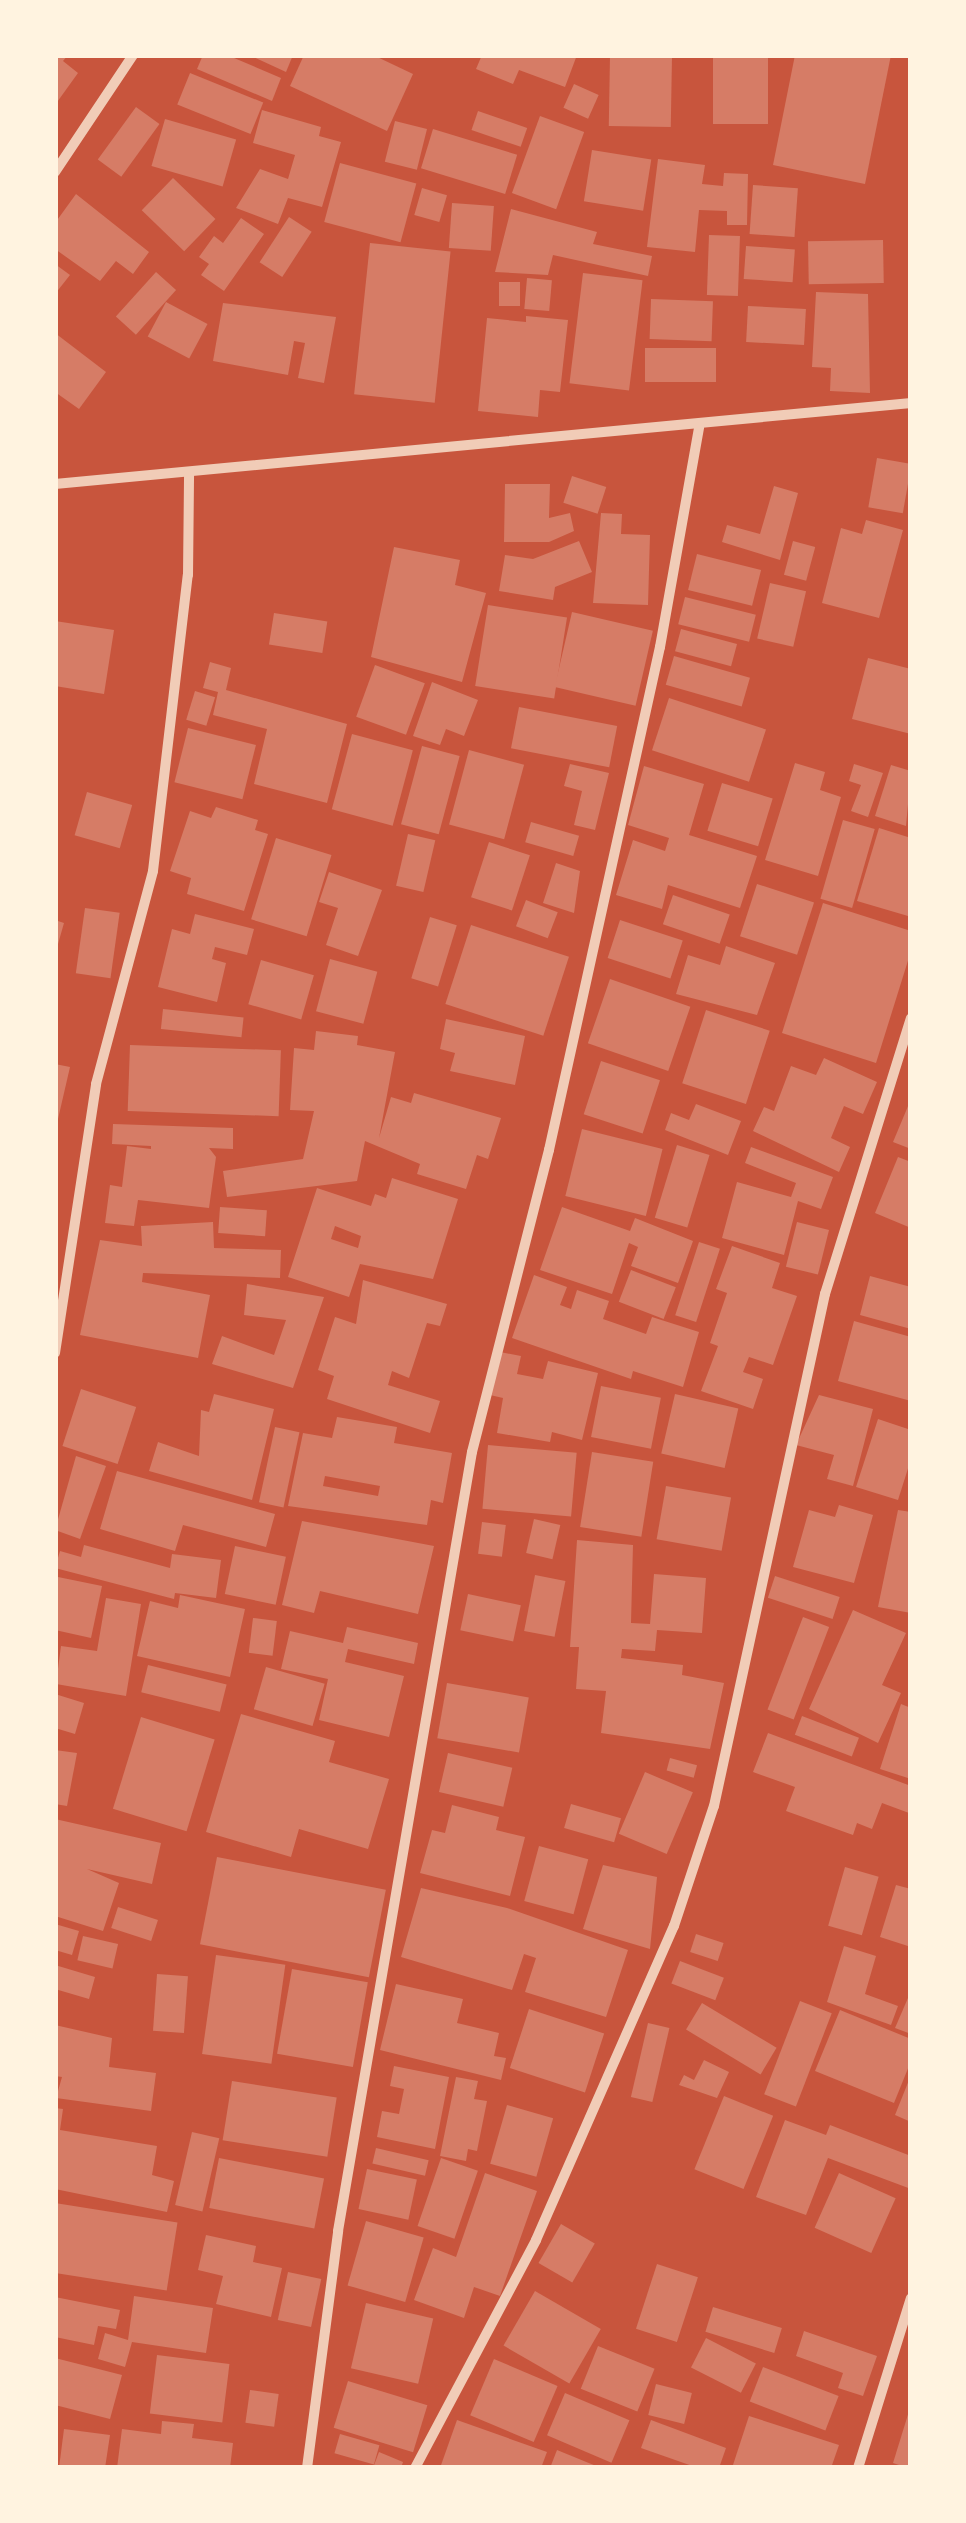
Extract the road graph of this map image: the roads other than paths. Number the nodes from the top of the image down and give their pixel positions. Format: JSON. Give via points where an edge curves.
{"nodes":[{"id":1,"x":133,"y":55,"type":"edge"},
{"id":2,"x":55,"y":172,"type":"edge"},
{"id":3,"x":911,"y":403,"type":"edge"},
{"id":4,"x":699,"y":427,"type":"junction"},
{"id":5,"x":189,"y":473,"type":"junction"},
{"id":6,"x":55,"y":484,"type":"edge"},
{"id":7,"x":911,"y":1018,"type":"edge"},
{"id":8,"x":55,"y":1353,"type":"edge"},
{"id":9,"x":911,"y":2298,"type":"edge"},
{"id":10,"x":308,"y":2468,"type":"edge"},
{"id":11,"x":415,"y":2468,"type":"edge"},
{"id":12,"x":858,"y":2468,"type":"edge"}],
"edges":[{"from":1,"to":2,"type":"street"},
{"from":3,"to":4,"type":"street"},
{"from":4,"to":5,"type":"street"},
{"from":4,"to":10,"type":"street","via":[[660,648],[534,1218],[472,1452],[338,2230]]},
{"from":5,"to":6,"type":"street"},
{"from":5,"to":8,"type":"street","via":[[188,575],[154,871],[96,1084]]},
{"from":7,"to":11,"type":"street","via":[[824,1294],[714,1806],[674,1926],[536,2240]]},
{"from":9,"to":12,"type":"street"}]}
